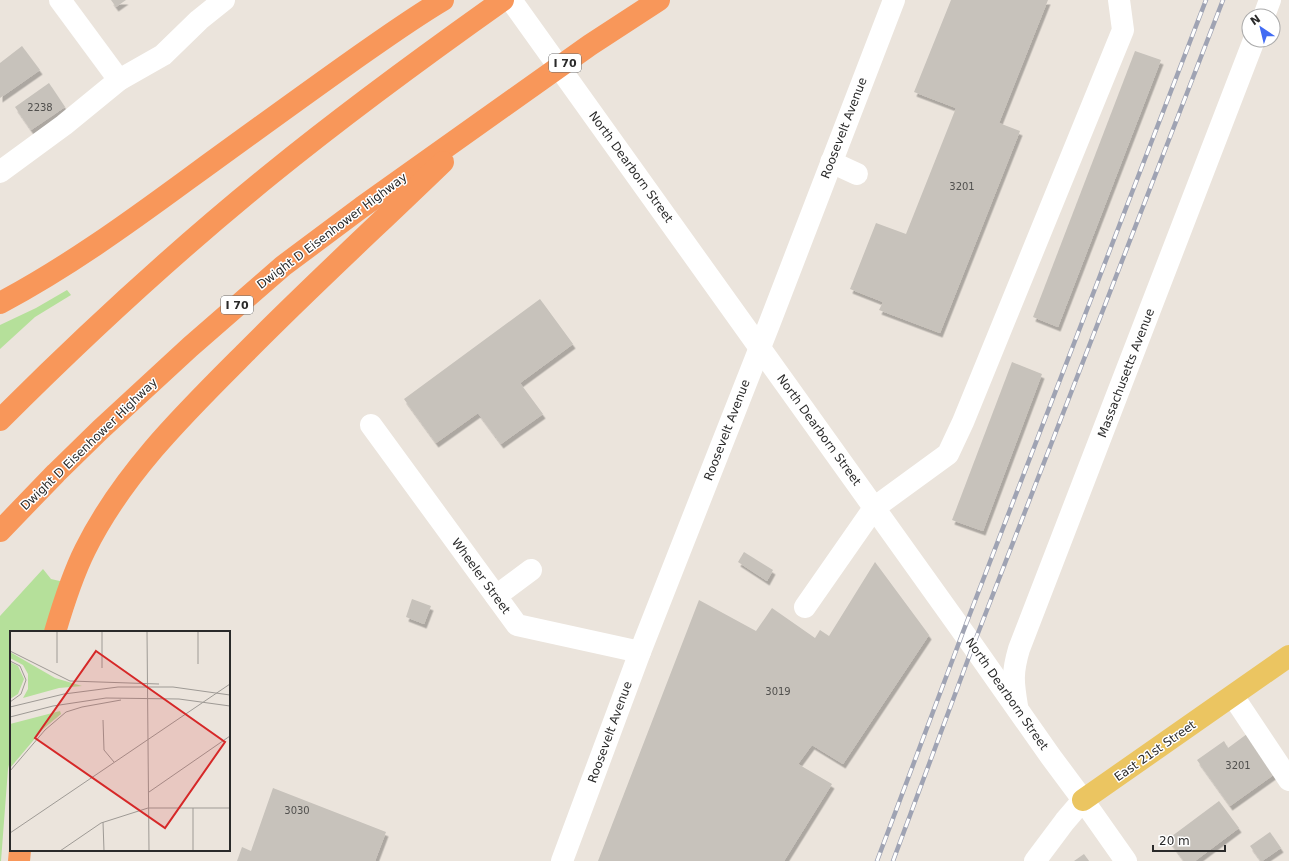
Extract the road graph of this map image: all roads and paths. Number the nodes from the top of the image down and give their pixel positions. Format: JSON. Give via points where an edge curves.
{"nodes":[{"id":1,"x":60,"y":0,"type":"edge"},
{"id":2,"x":224,"y":0,"type":"edge"},
{"id":3,"x":503,"y":0,"type":"edge"},
{"id":4,"x":511,"y":0,"type":"edge"},
{"id":5,"x":659,"y":0,"type":"edge"},
{"id":6,"x":894,"y":0,"type":"edge"},
{"id":7,"x":1119,"y":0,"type":"edge"},
{"id":8,"x":1133,"y":0,"type":"edge"},
{"id":9,"x":434,"y":5,"type":"edge"},
{"id":10,"x":1123,"y":30,"type":"junction"},
{"id":11,"x":1251,"y":48,"type":"edge"},
{"id":12,"x":119,"y":80,"type":"junction"},
{"id":13,"x":499,"y":109,"type":"junction"},
{"id":14,"x":831,"y":162,"type":"junction"},
{"id":15,"x":0,"y":172,"type":"edge"},
{"id":16,"x":857,"y":174,"type":"dead end"},
{"id":17,"x":0,"y":303,"type":"edge"},
{"id":18,"x":760,"y":348,"type":"junction"},
{"id":19,"x":0,"y":420,"type":"edge"},
{"id":20,"x":372,"y":425,"type":"dead end"},
{"id":21,"x":874,"y":508,"type":"junction"},
{"id":22,"x":0,"y":531,"type":"edge"},
{"id":23,"x":531,"y":570,"type":"dead end"},
{"id":24,"x":496,"y":596,"type":"junction"},
{"id":25,"x":805,"y":607,"type":"dead end"},
{"id":26,"x":55,"y":631,"type":"edge"},
{"id":27,"x":640,"y":652,"type":"junction"},
{"id":28,"x":1289,"y":656,"type":"edge"},
{"id":29,"x":1233,"y":696,"type":"junction"},
{"id":30,"x":1017,"y":709,"type":"junction"},
{"id":31,"x":1289,"y":780,"type":"edge"},
{"id":32,"x":1084,"y":800,"type":"junction"},
{"id":33,"x":20,"y":851,"type":"edge"},
{"id":34,"x":19,"y":861,"type":"edge"},
{"id":35,"x":562,"y":861,"type":"edge"},
{"id":36,"x":1035,"y":861,"type":"edge"},
{"id":37,"x":1126,"y":861,"type":"edge"}],
"edges":[{"from":1,"to":12,"type":"street"},
{"from":2,"to":12,"type":"street","via":[[163,55]]},
{"from":3,"to":19,"type":"highway","via":[[313,140],[236,202],[111,313]]},
{"from":4,"to":18,"type":"street","name":"North Dearborn Street"},
{"from":5,"to":13,"type":"highway","name":"Dwight D Eisenhower Highway","number":"I 70"},
{"from":6,"to":14,"type":"street","name":"Roosevelt Avenue"},
{"from":7,"to":10,"type":"street"},
{"from":8,"to":10,"type":"street"},
{"from":9,"to":17,"type":"highway","via":[[133,220]]},
{"from":10,"to":21,"type":"street","via":[[948,454]]},
{"from":11,"to":30,"type":"street","name":"Massachusetts Avenue","via":[[1019,649],[1013,676]]},
{"from":12,"to":15,"type":"street"},
{"from":13,"to":22,"type":"highway","name":"Dwight D Eisenhower Highway","number":"I 70","via":[[283,266],[100,430]]},
{"from":13,"to":26,"type":"highway","via":[[266,332],[163,437],[105,513],[84,551]]},
{"from":14,"to":16,"type":"street"},
{"from":14,"to":18,"type":"street","name":"Roosevelt Avenue"},
{"from":18,"to":21,"type":"street","name":"North Dearborn Street"},
{"from":18,"to":27,"type":"street","name":"Roosevelt Avenue"},
{"from":20,"to":24,"type":"street","name":"Wheeler Street"},
{"from":21,"to":25,"type":"street"},
{"from":21,"to":30,"type":"street","name":"North Dearborn Street"},
{"from":23,"to":24,"type":"street"},
{"from":24,"to":27,"type":"street","name":"Wheeler Street","via":[[517,625]]},
{"from":27,"to":35,"type":"street","name":"Roosevelt Avenue"},
{"from":28,"to":29,"type":"main road","name":"East 21st Street"},
{"from":29,"to":31,"type":"street"},
{"from":29,"to":32,"type":"main road","name":"East 21st Street"},
{"from":30,"to":32,"type":"street","name":"North Dearborn Street"},
{"from":32,"to":36,"type":"street","name":"East 21st Street"},
{"from":32,"to":37,"type":"street","name":"North Dearborn Street"},
{"from":33,"to":34,"type":"highway"}]}
